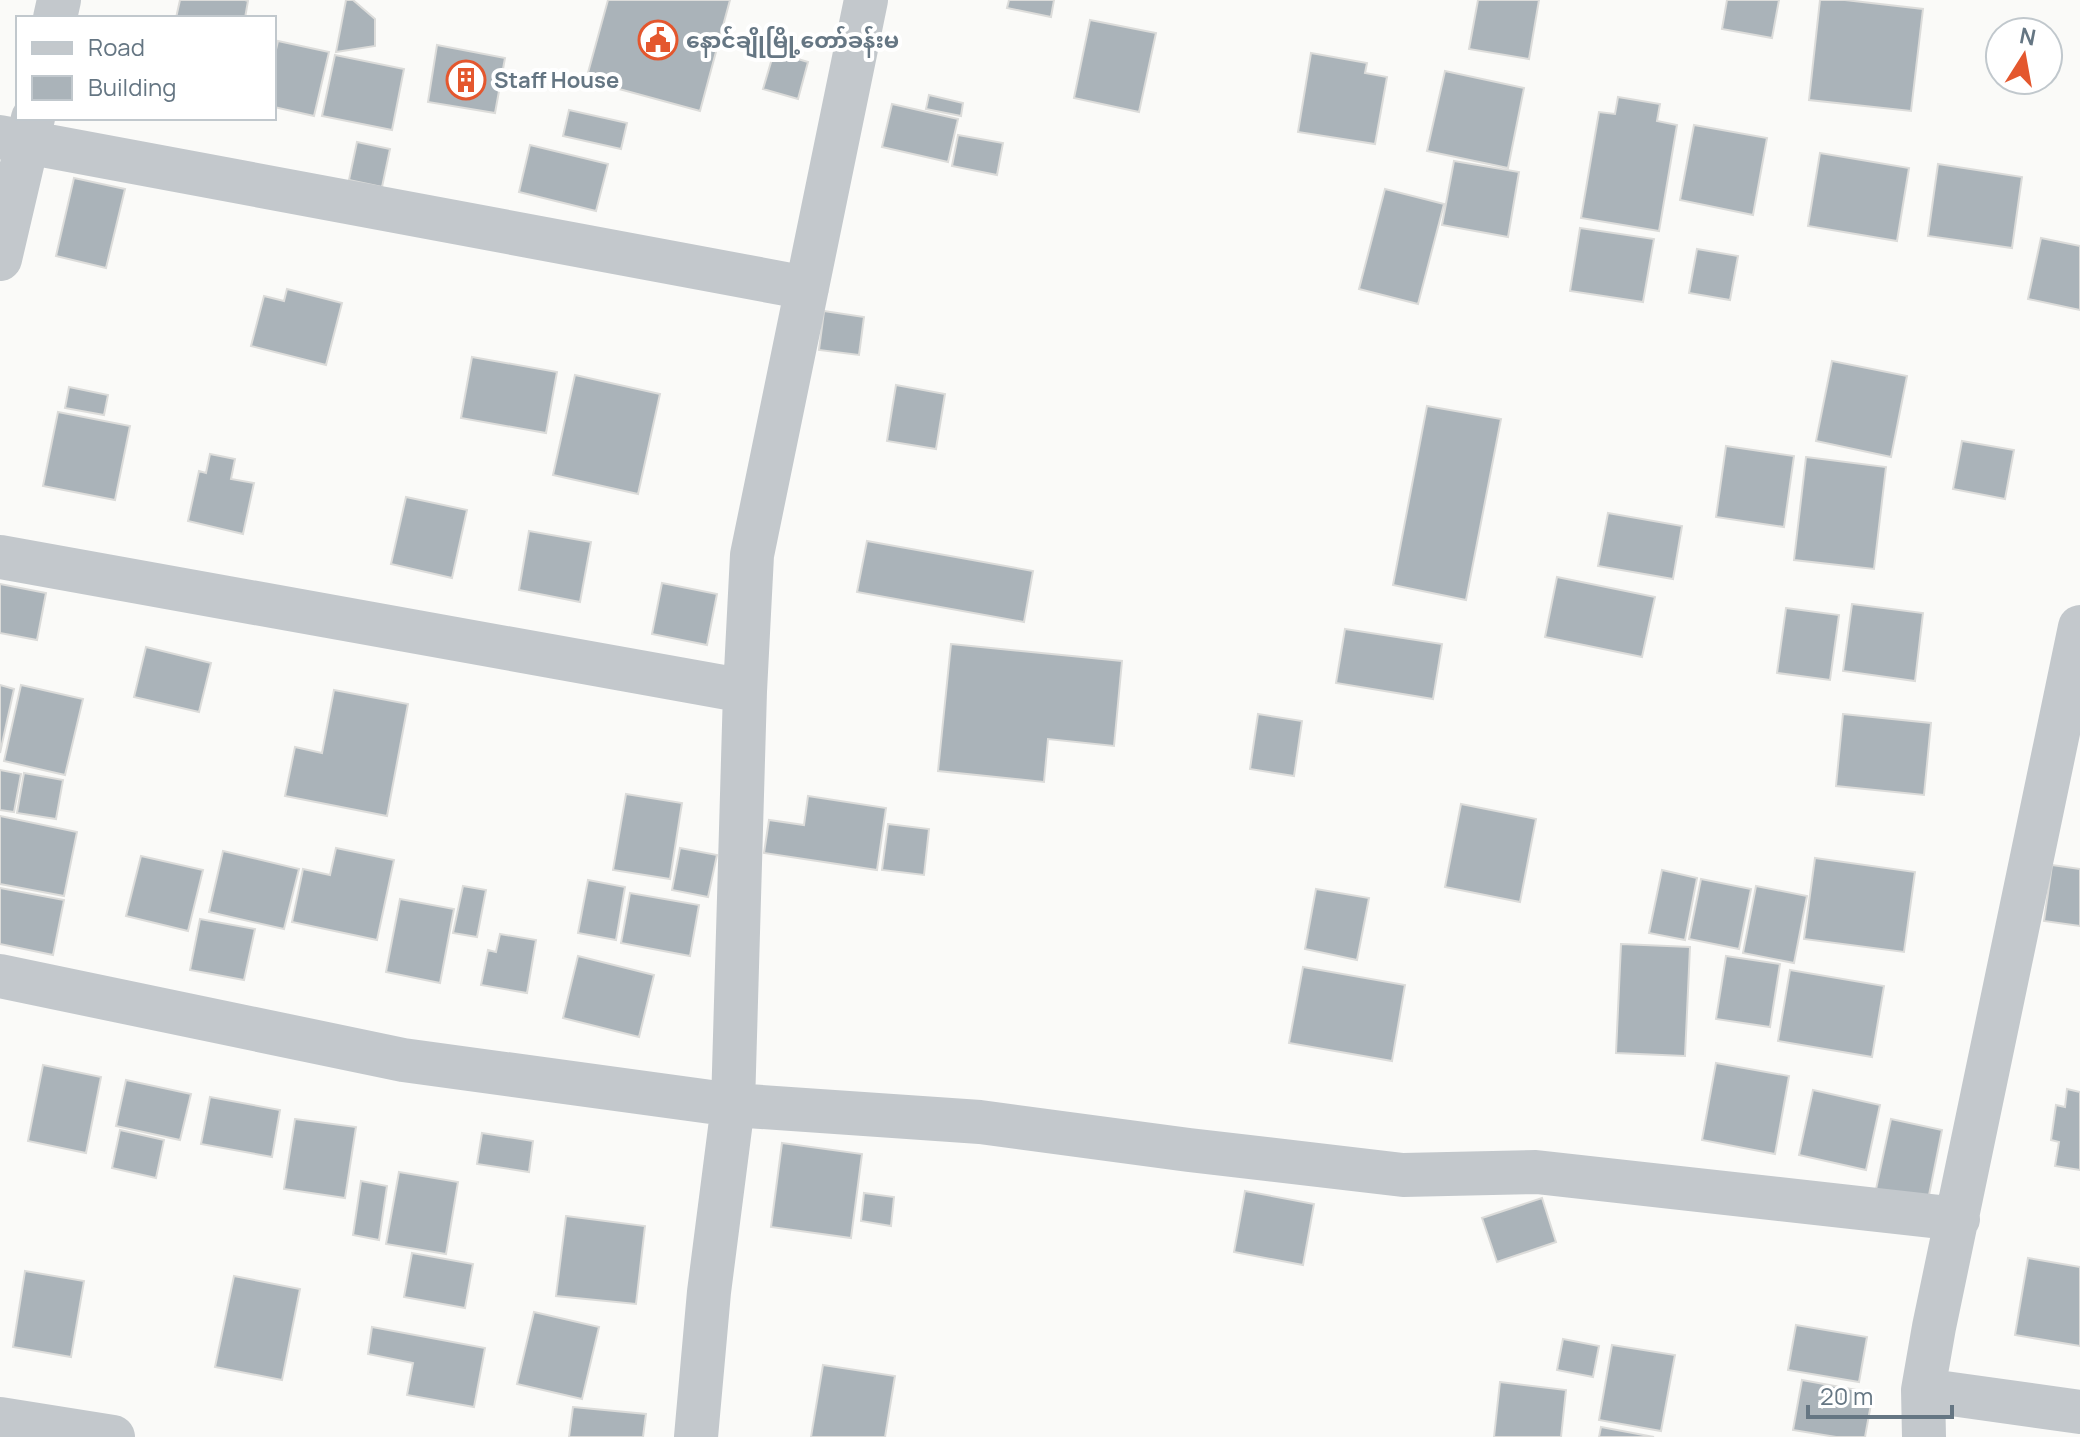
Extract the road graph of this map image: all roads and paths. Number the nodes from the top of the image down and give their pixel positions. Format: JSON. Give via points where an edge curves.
{"nodes":[{"id":1,"x":866,"y":0,"type":"edge"},
{"id":2,"x":20,"y":133,"type":"edge"},
{"id":3,"x":0,"y":259,"type":"edge"},
{"id":4,"x":807,"y":288,"type":"junction"},
{"id":5,"x":0,"y":557,"type":"edge"},
{"id":6,"x":2080,"y":627,"type":"edge"},
{"id":7,"x":745,"y":691,"type":"junction"},
{"id":8,"x":0,"y":976,"type":"edge"},
{"id":9,"x":733,"y":1105,"type":"junction"},
{"id":10,"x":1958,"y":1219,"type":"junction"},
{"id":11,"x":1923,"y":1390,"type":"junction"},
{"id":12,"x":2080,"y":1412,"type":"edge"},
{"id":13,"x":0,"y":1419,"type":"edge"},
{"id":14,"x":113,"y":1437,"type":"edge"},
{"id":15,"x":696,"y":1437,"type":"edge"},
{"id":16,"x":1924,"y":1437,"type":"edge"}],
"edges":[{"from":1,"to":4,"type":"street"},
{"from":2,"to":3,"type":"street"},
{"from":2,"to":4,"type":"street"},
{"from":4,"to":7,"type":"street","via":[[752,555]]},
{"from":5,"to":7,"type":"street"},
{"from":6,"to":10,"type":"street"},
{"from":7,"to":9,"type":"street"},
{"from":8,"to":9,"type":"street","via":[[403,1060]]},
{"from":9,"to":10,"type":"street","via":[[980,1122],[1403,1175],[1536,1172]]},
{"from":9,"to":15,"type":"street"},
{"from":10,"to":11,"type":"street"},
{"from":11,"to":12,"type":"street"},
{"from":11,"to":16,"type":"street"},
{"from":13,"to":14,"type":"street"}]}
